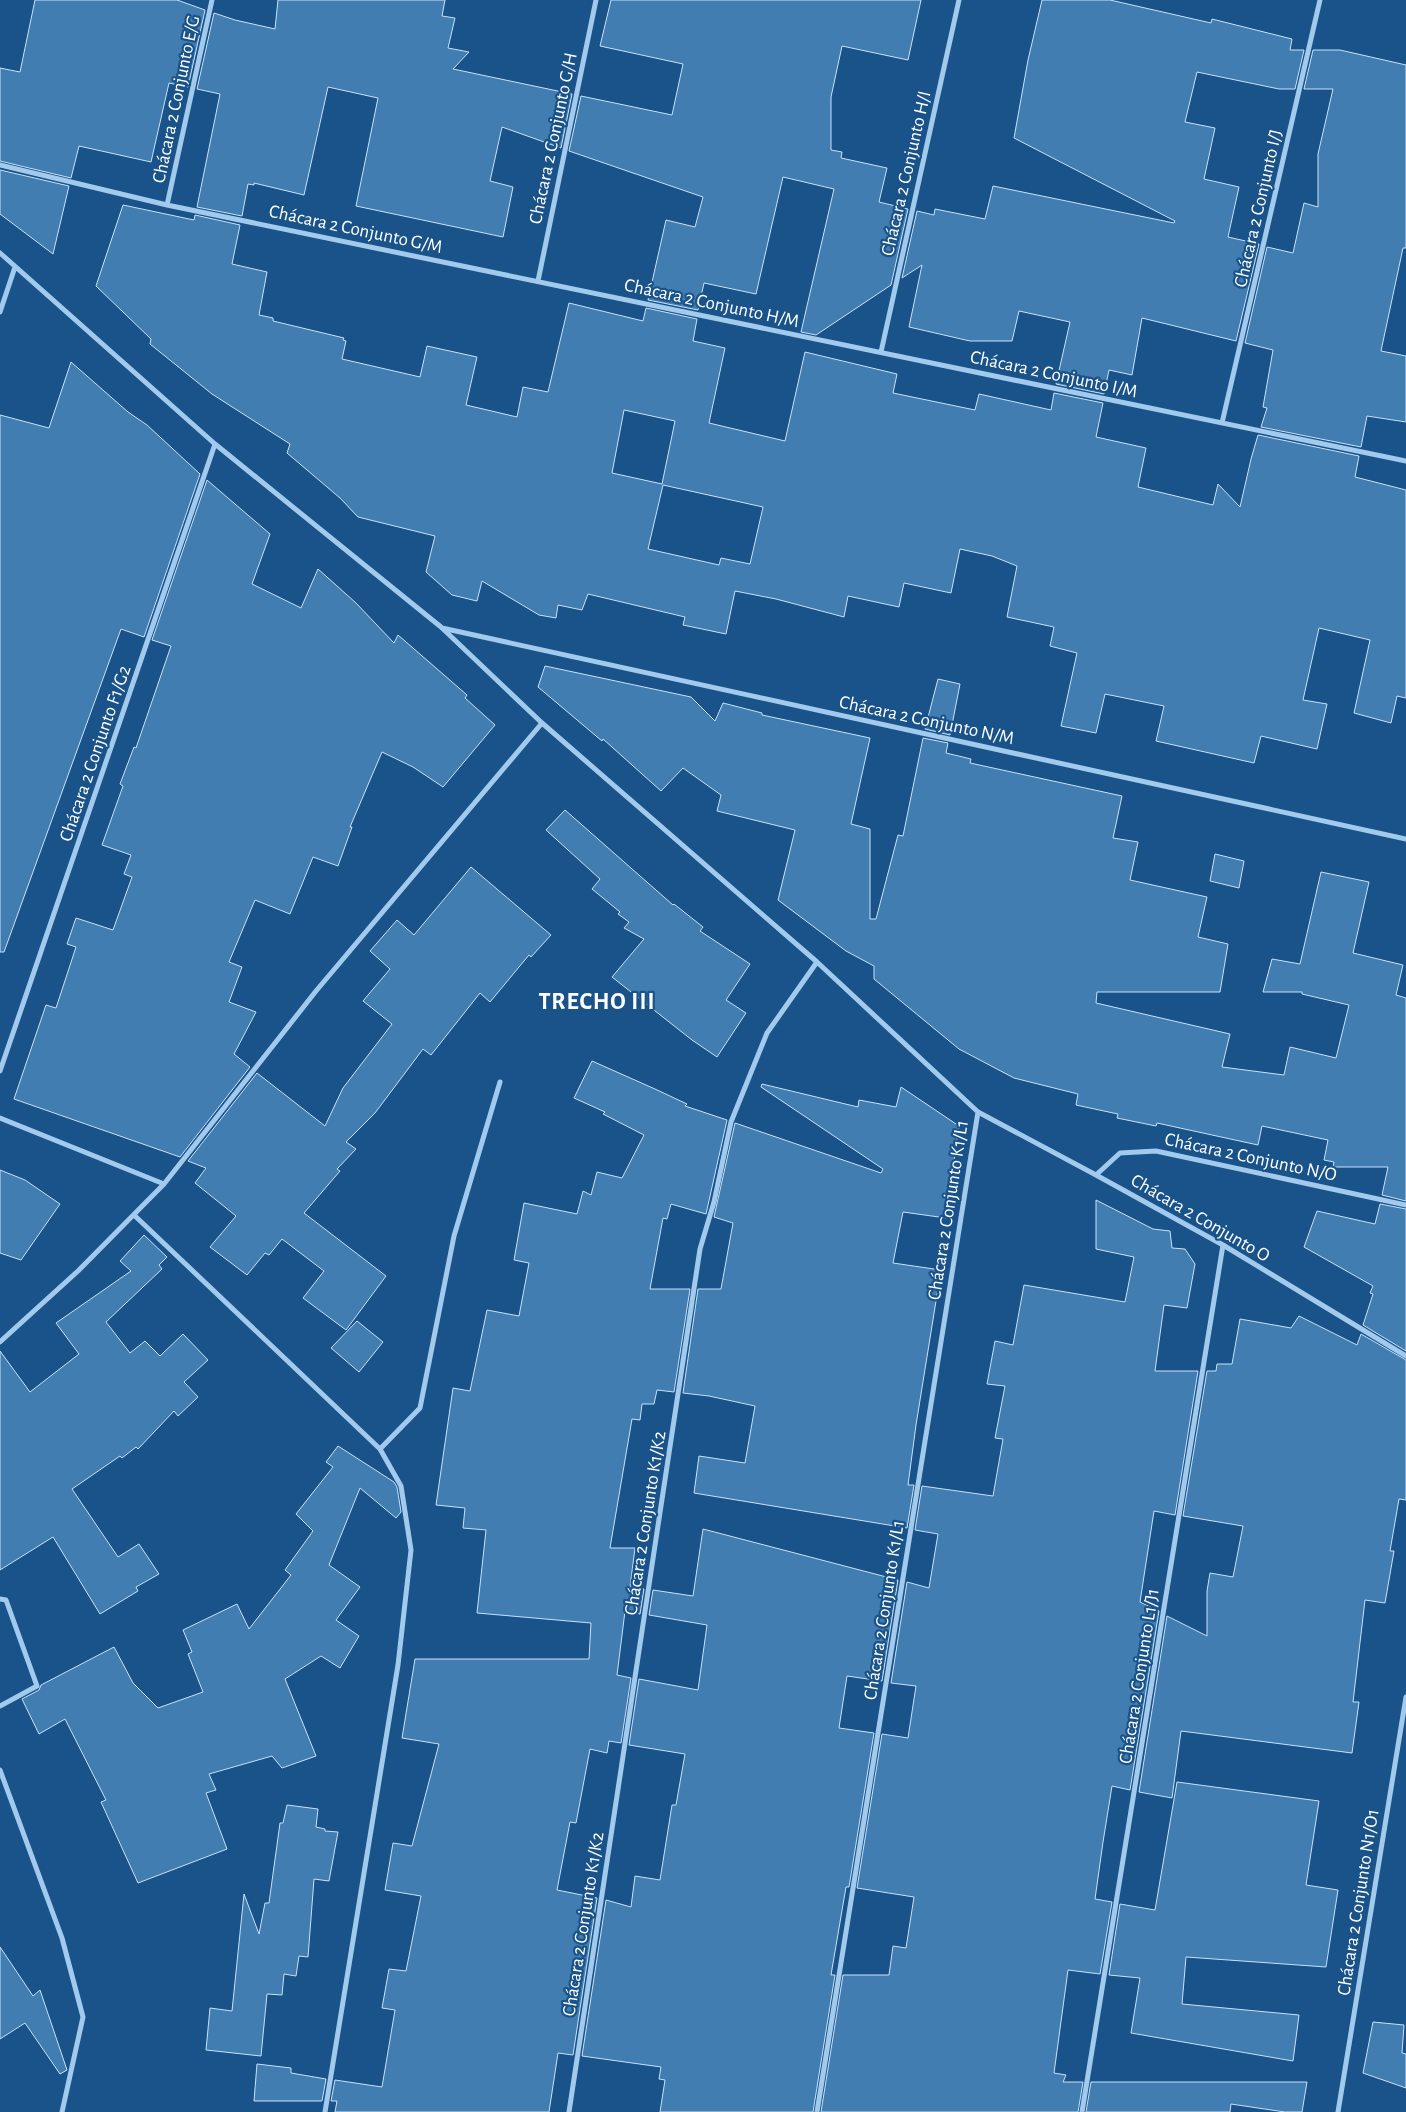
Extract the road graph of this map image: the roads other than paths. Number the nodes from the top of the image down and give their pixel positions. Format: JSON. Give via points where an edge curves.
{"nodes":[{"id":1,"x":212,"y":0,"type":"edge"},
{"id":2,"x":596,"y":0,"type":"edge"},
{"id":3,"x":959,"y":0,"type":"edge"},
{"id":4,"x":1320,"y":0,"type":"edge"},
{"id":5,"x":0,"y":165,"type":"edge"},
{"id":6,"x":167,"y":204,"type":"junction"},
{"id":7,"x":0,"y":253,"type":"edge"},
{"id":8,"x":15,"y":267,"type":"junction"},
{"id":9,"x":538,"y":281,"type":"junction"},
{"id":10,"x":0,"y":312,"type":"edge"},
{"id":11,"x":881,"y":352,"type":"junction"},
{"id":12,"x":1222,"y":423,"type":"junction"},
{"id":13,"x":216,"y":444,"type":"junction"},
{"id":14,"x":1406,"y":462,"type":"edge"},
{"id":15,"x":441,"y":627,"type":"junction"},
{"id":16,"x":542,"y":723,"type":"junction"},
{"id":17,"x":1406,"y":839,"type":"edge"},
{"id":18,"x":817,"y":962,"type":"junction"},
{"id":19,"x":0,"y":1071,"type":"edge"},
{"id":20,"x":500,"y":1082,"type":"dead end"},
{"id":21,"x":978,"y":1112,"type":"junction"},
{"id":22,"x":0,"y":1118,"type":"edge"},
{"id":23,"x":1096,"y":1175,"type":"junction"},
{"id":24,"x":164,"y":1184,"type":"junction"},
{"id":25,"x":1406,"y":1205,"type":"edge"},
{"id":26,"x":134,"y":1215,"type":"junction"},
{"id":27,"x":1223,"y":1245,"type":"junction"},
{"id":28,"x":0,"y":1342,"type":"edge"},
{"id":29,"x":1406,"y":1356,"type":"edge"},
{"id":30,"x":380,"y":1449,"type":"junction"},
{"id":31,"x":0,"y":1600,"type":"edge"},
{"id":32,"x":1406,"y":1697,"type":"edge"},
{"id":33,"x":0,"y":1706,"type":"edge"},
{"id":34,"x":0,"y":1770,"type":"edge"},
{"id":35,"x":62,"y":2112,"type":"edge"},
{"id":36,"x":325,"y":2112,"type":"edge"},
{"id":37,"x":569,"y":2112,"type":"edge"},
{"id":38,"x":817,"y":2112,"type":"edge"},
{"id":39,"x":1082,"y":2112,"type":"edge"},
{"id":40,"x":1338,"y":2112,"type":"edge"}],
"edges":[{"from":1,"to":6,"type":"street","name":"Chácara 2 Conjunto E/G"},
{"from":2,"to":9,"type":"street","name":"Chácara 2 Conjunto G/H"},
{"from":3,"to":11,"type":"street","name":"Chácara 2 Conjunto H/I"},
{"from":4,"to":12,"type":"street","name":"Chácara 2 Conjunto I/J"},
{"from":5,"to":6,"type":"street","name":"Chácara 2 Conjunto G/M"},
{"from":6,"to":9,"type":"street","name":"Chácara 2 Conjunto G/M"},
{"from":7,"to":8,"type":"street","name":"Chácara 2 Conjunto O"},
{"from":8,"to":10,"type":"street"},
{"from":8,"to":13,"type":"street","name":"Chácara 2 Conjunto O"},
{"from":9,"to":11,"type":"street","name":"Chácara 2 Conjunto H/M"},
{"from":11,"to":12,"type":"street","name":"Chácara 2 Conjunto I/M"},
{"from":12,"to":14,"type":"street","name":"Chácara 2 Conjunto I/M"},
{"from":13,"to":15,"type":"street","name":"Chácara 2 Conjunto O"},
{"from":13,"to":19,"type":"street","name":"Chácara 2 Conjunto F1/G2"},
{"from":15,"to":16,"type":"street","name":"Chácara 2 Conjunto O"},
{"from":15,"to":17,"type":"street","name":"Chácara 2 Conjunto N/M"},
{"from":16,"to":18,"type":"street","name":"Chácara 2 Conjunto O"},
{"from":16,"to":24,"type":"street","via":[[316,991]]},
{"from":18,"to":21,"type":"street","name":"Chácara 2 Conjunto O"},
{"from":18,"to":37,"type":"street","name":"Chácara 2 Conjunto K1/K2","via":[[767,1033],[731,1122],[700,1249]]},
{"from":20,"to":30,"type":"street","via":[[454,1236],[420,1408]]},
{"from":21,"to":23,"type":"street","name":"Chácara 2 Conjunto O"},
{"from":21,"to":38,"type":"street","name":"Chácara 2 Conjunto K1/L1"},
{"from":22,"to":24,"type":"street"},
{"from":23,"to":25,"type":"street","name":"Chácara 2 Conjunto N/O","via":[[1120,1153],[1156,1150]]},
{"from":23,"to":27,"type":"street","name":"Chácara 2 Conjunto O"},
{"from":24,"to":26,"type":"street"},
{"from":26,"to":28,"type":"street"},
{"from":26,"to":30,"type":"street"},
{"from":27,"to":29,"type":"street","name":"Chácara 2 Conjunto O"},
{"from":27,"to":39,"type":"street","name":"Chácara 2 Conjunto L1/J1"},
{"from":30,"to":36,"type":"street","via":[[401,1486],[411,1550],[398,1665]]},
{"from":31,"to":33,"type":"street","via":[[6,1600],[37,1686]]},
{"from":32,"to":40,"type":"street","name":"Chácara 2 Conjunto N1/O1"},
{"from":34,"to":35,"type":"street","via":[[62,1938],[83,2017]]}]}
